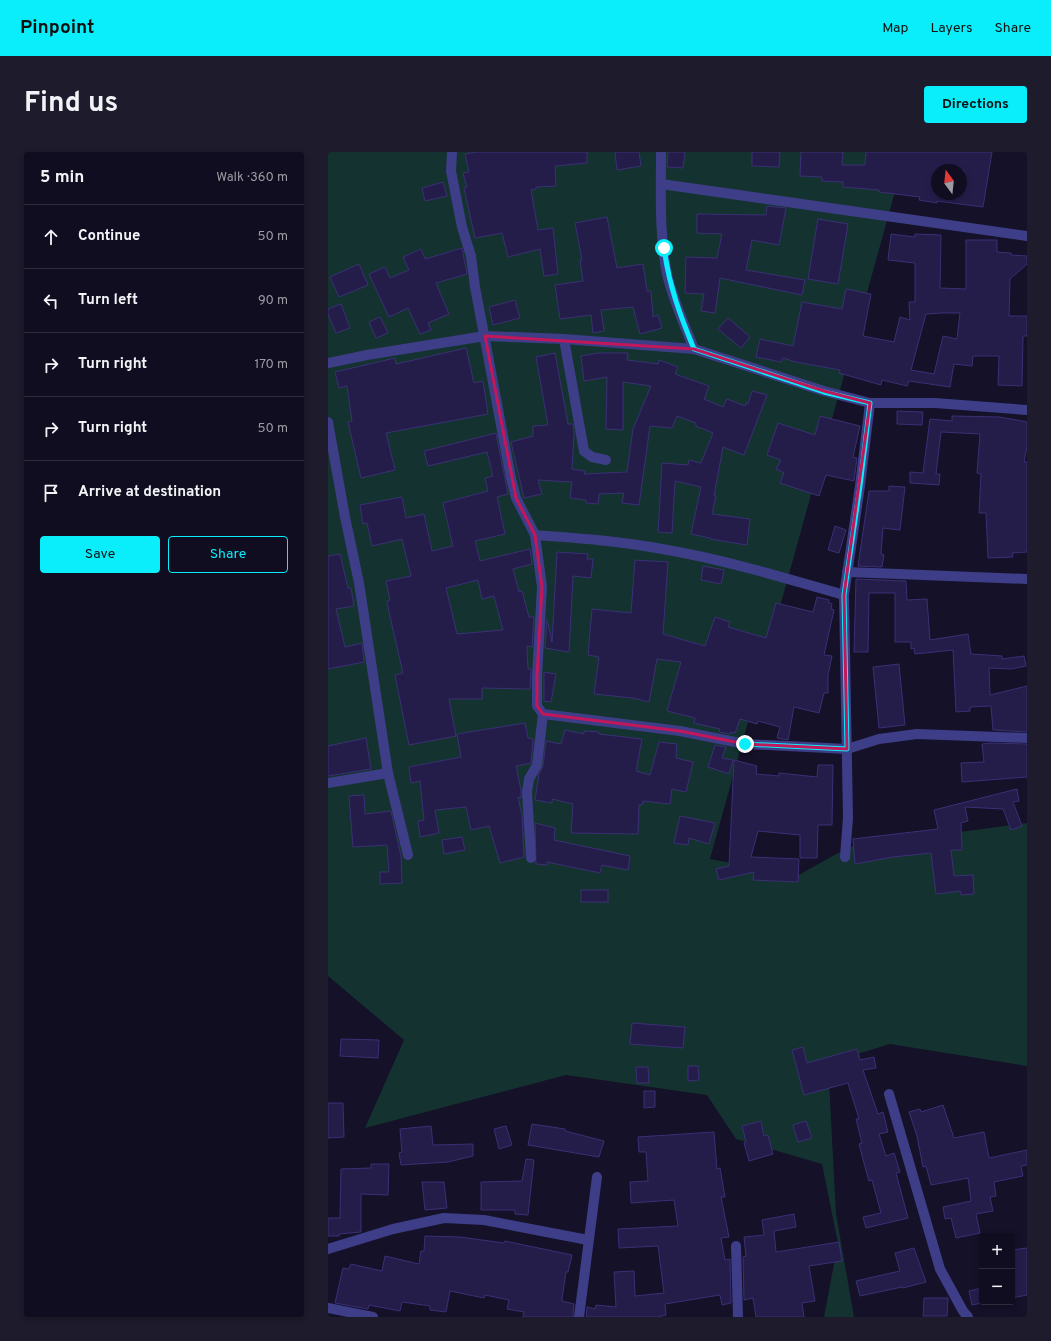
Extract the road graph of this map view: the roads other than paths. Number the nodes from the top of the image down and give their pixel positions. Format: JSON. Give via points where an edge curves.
{"nodes":[{"id":1,"x":452,"y":152,"type":"edge"},
{"id":2,"x":661,"y":152,"type":"edge"},
{"id":3,"x":661,"y":184,"type":"junction"},
{"id":4,"x":1027,"y":236,"type":"edge"},
{"id":5,"x":485,"y":336,"type":"junction"},
{"id":6,"x":564,"y":339,"type":"junction"},
{"id":7,"x":694,"y":349,"type":"junction"},
{"id":8,"x":328,"y":363,"type":"edge"},
{"id":9,"x":870,"y":403,"type":"junction"},
{"id":10,"x":1027,"y":410,"type":"edge"},
{"id":11,"x":328,"y":422,"type":"edge"},
{"id":12,"x":606,"y":460,"type":"dead end"},
{"id":13,"x":535,"y":535,"type":"junction"},
{"id":14,"x":847,"y":572,"type":"junction"},
{"id":15,"x":1027,"y":579,"type":"edge"},
{"id":16,"x":844,"y":595,"type":"junction"},
{"id":17,"x":543,"y":714,"type":"junction"},
{"id":18,"x":1027,"y":738,"type":"edge"},
{"id":19,"x":847,"y":749,"type":"junction"},
{"id":20,"x":388,"y":773,"type":"junction"},
{"id":21,"x":328,"y":783,"type":"edge"},
{"id":22,"x":408,"y":855,"type":"dead end"},
{"id":23,"x":845,"y":857,"type":"dead end"},
{"id":24,"x":531,"y":858,"type":"dead end"},
{"id":25,"x":889,"y":1094,"type":"dead end"},
{"id":26,"x":597,"y":1176,"type":"dead end"},
{"id":27,"x":588,"y":1240,"type":"junction"},
{"id":28,"x":736,"y":1246,"type":"dead end"},
{"id":29,"x":328,"y":1249,"type":"edge"},
{"id":30,"x":328,"y":1308,"type":"edge"},
{"id":31,"x":373,"y":1317,"type":"edge"},
{"id":32,"x":579,"y":1317,"type":"edge"},
{"id":33,"x":738,"y":1317,"type":"edge"},
{"id":34,"x":968,"y":1317,"type":"edge"}],
"edges":[{"from":1,"to":5,"type":"street","via":[[451,171],[462,227],[471,256]]},
{"from":2,"to":3,"type":"street"},
{"from":3,"to":4,"type":"street"},
{"from":3,"to":7,"type":"street","via":[[667,273],[675,304]]},
{"from":5,"to":6,"type":"street"},
{"from":5,"to":8,"type":"street"},
{"from":5,"to":13,"type":"street","via":[[516,498]]},
{"from":6,"to":7,"type":"street"},
{"from":6,"to":12,"type":"street","via":[[584,451],[592,458]]},
{"from":7,"to":9,"type":"street","via":[[824,392]]},
{"from":9,"to":10,"type":"street"},
{"from":9,"to":14,"type":"street"},
{"from":11,"to":20,"type":"street","via":[[362,598]]},
{"from":13,"to":16,"type":"street","via":[[663,549]]},
{"from":13,"to":17,"type":"street","via":[[542,587],[537,706]]},
{"from":14,"to":15,"type":"street"},
{"from":14,"to":16,"type":"street"},
{"from":16,"to":19,"type":"street"},
{"from":17,"to":19,"type":"street","via":[[680,732],[745,744]]},
{"from":17,"to":24,"type":"street","via":[[537,765],[529,779],[526,792]]},
{"from":18,"to":19,"type":"street","via":[[917,734],[879,739]]},
{"from":19,"to":23,"type":"street","via":[[848,818]]},
{"from":20,"to":21,"type":"street"},
{"from":20,"to":22,"type":"street"},
{"from":25,"to":34,"type":"street","via":[[940,1269]]},
{"from":26,"to":27,"type":"street"},
{"from":27,"to":29,"type":"street","via":[[484,1220],[444,1218],[393,1229]]},
{"from":27,"to":32,"type":"street"},
{"from":28,"to":33,"type":"street"},
{"from":30,"to":31,"type":"street"}]}
